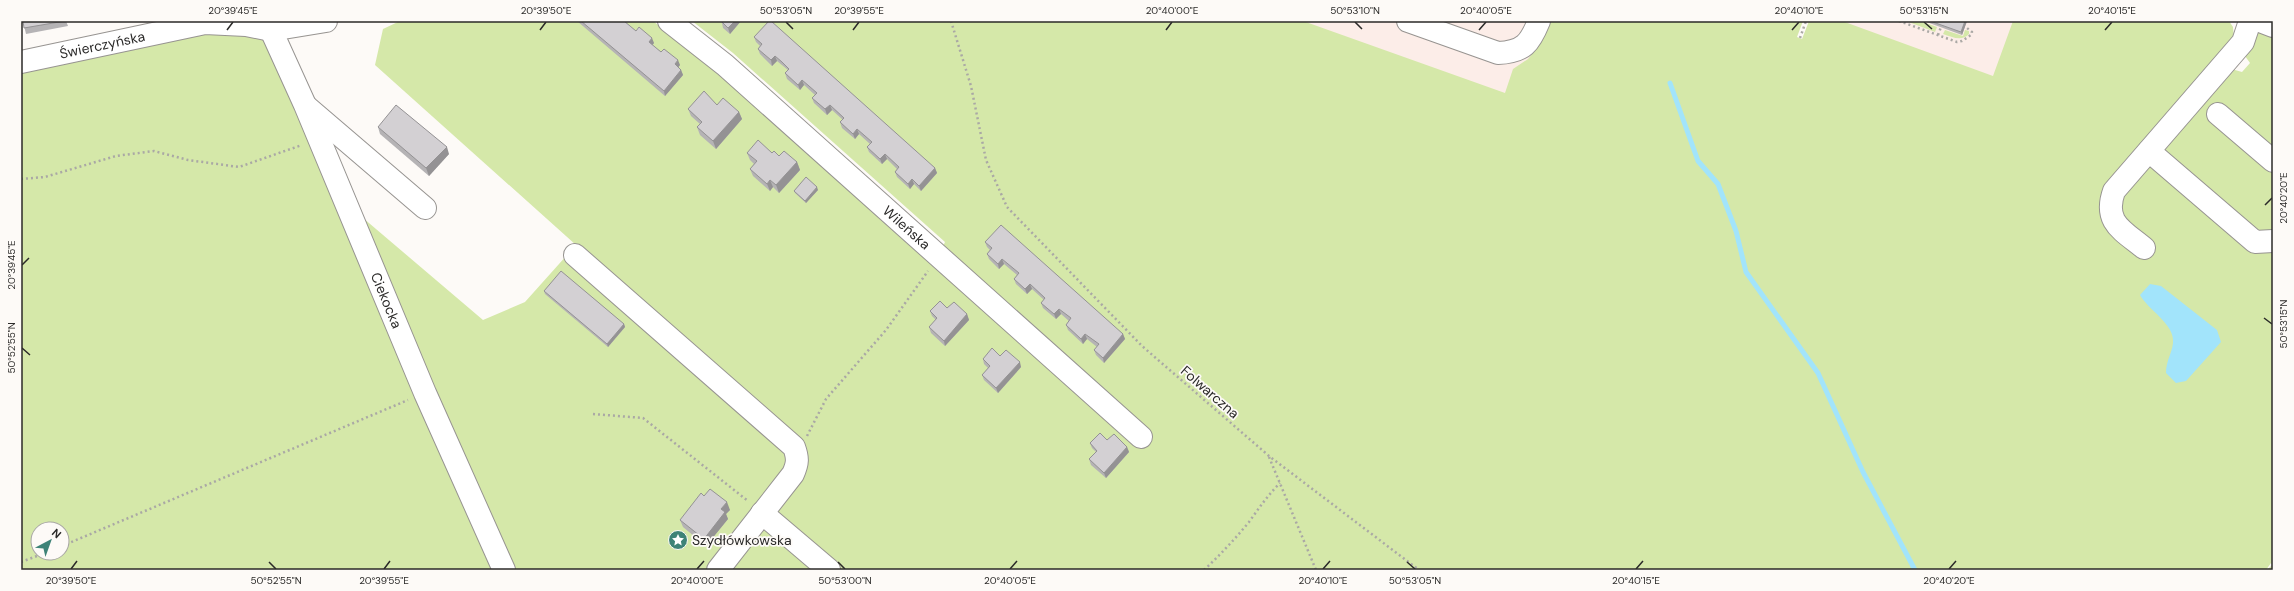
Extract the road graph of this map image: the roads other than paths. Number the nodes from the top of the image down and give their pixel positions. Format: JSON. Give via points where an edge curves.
{"nodes":[{"id":1,"x":326,"y":21,"type":"edge"},
{"id":2,"x":669,"y":21,"type":"edge"},
{"id":3,"x":1408,"y":21,"type":"edge"},
{"id":4,"x":1539,"y":21,"type":"edge"},
{"id":5,"x":2250,"y":21,"type":"edge"},
{"id":6,"x":2260,"y":21,"type":"edge"},
{"id":7,"x":2273,"y":26,"type":"edge"},
{"id":8,"x":271,"y":30,"type":"junction"},
{"id":9,"x":21,"y":62,"type":"edge"},
{"id":10,"x":305,"y":105,"type":"junction"},
{"id":11,"x":2218,"y":114,"type":"dead end"},
{"id":12,"x":2149,"y":151,"type":"junction"},
{"id":13,"x":2273,"y":161,"type":"edge"},
{"id":14,"x":425,"y":208,"type":"dead end"},
{"id":15,"x":2273,"y":241,"type":"edge"},
{"id":16,"x":2144,"y":248,"type":"dead end"},
{"id":17,"x":575,"y":255,"type":"dead end"},
{"id":18,"x":1141,"y":437,"type":"dead end"},
{"id":19,"x":762,"y":513,"type":"junction"},
{"id":20,"x":504,"y":570,"type":"edge"},
{"id":21,"x":718,"y":570,"type":"edge"},
{"id":22,"x":829,"y":570,"type":"edge"}],
"edges":[{"from":1,"to":8,"type":"street","name":"Świerczyńska"},
{"from":2,"to":18,"type":"street","name":"Wileńska","via":[[725,65]]},
{"from":3,"to":4,"type":"street","via":[[1498,53],[1510,53],[1528,44]]},
{"from":5,"to":12,"type":"street","via":[[2243,42]]},
{"from":6,"to":7,"type":"street"},
{"from":8,"to":9,"type":"street","name":"Świerczyńska","via":[[246,25],[205,23]]},
{"from":8,"to":10,"type":"street","name":"Ciekocka"},
{"from":10,"to":14,"type":"street"},
{"from":10,"to":20,"type":"street","name":"Ciekocka","via":[[425,393]]},
{"from":11,"to":13,"type":"street"},
{"from":12,"to":15,"type":"street","via":[[2255,242]]},
{"from":12,"to":16,"type":"street","via":[[2114,191],[2110,202],[2110,214],[2117,225]]},
{"from":17,"to":19,"type":"street","via":[[796,451],[798,464]]},
{"from":19,"to":21,"type":"street"},
{"from":19,"to":22,"type":"street"}]}
